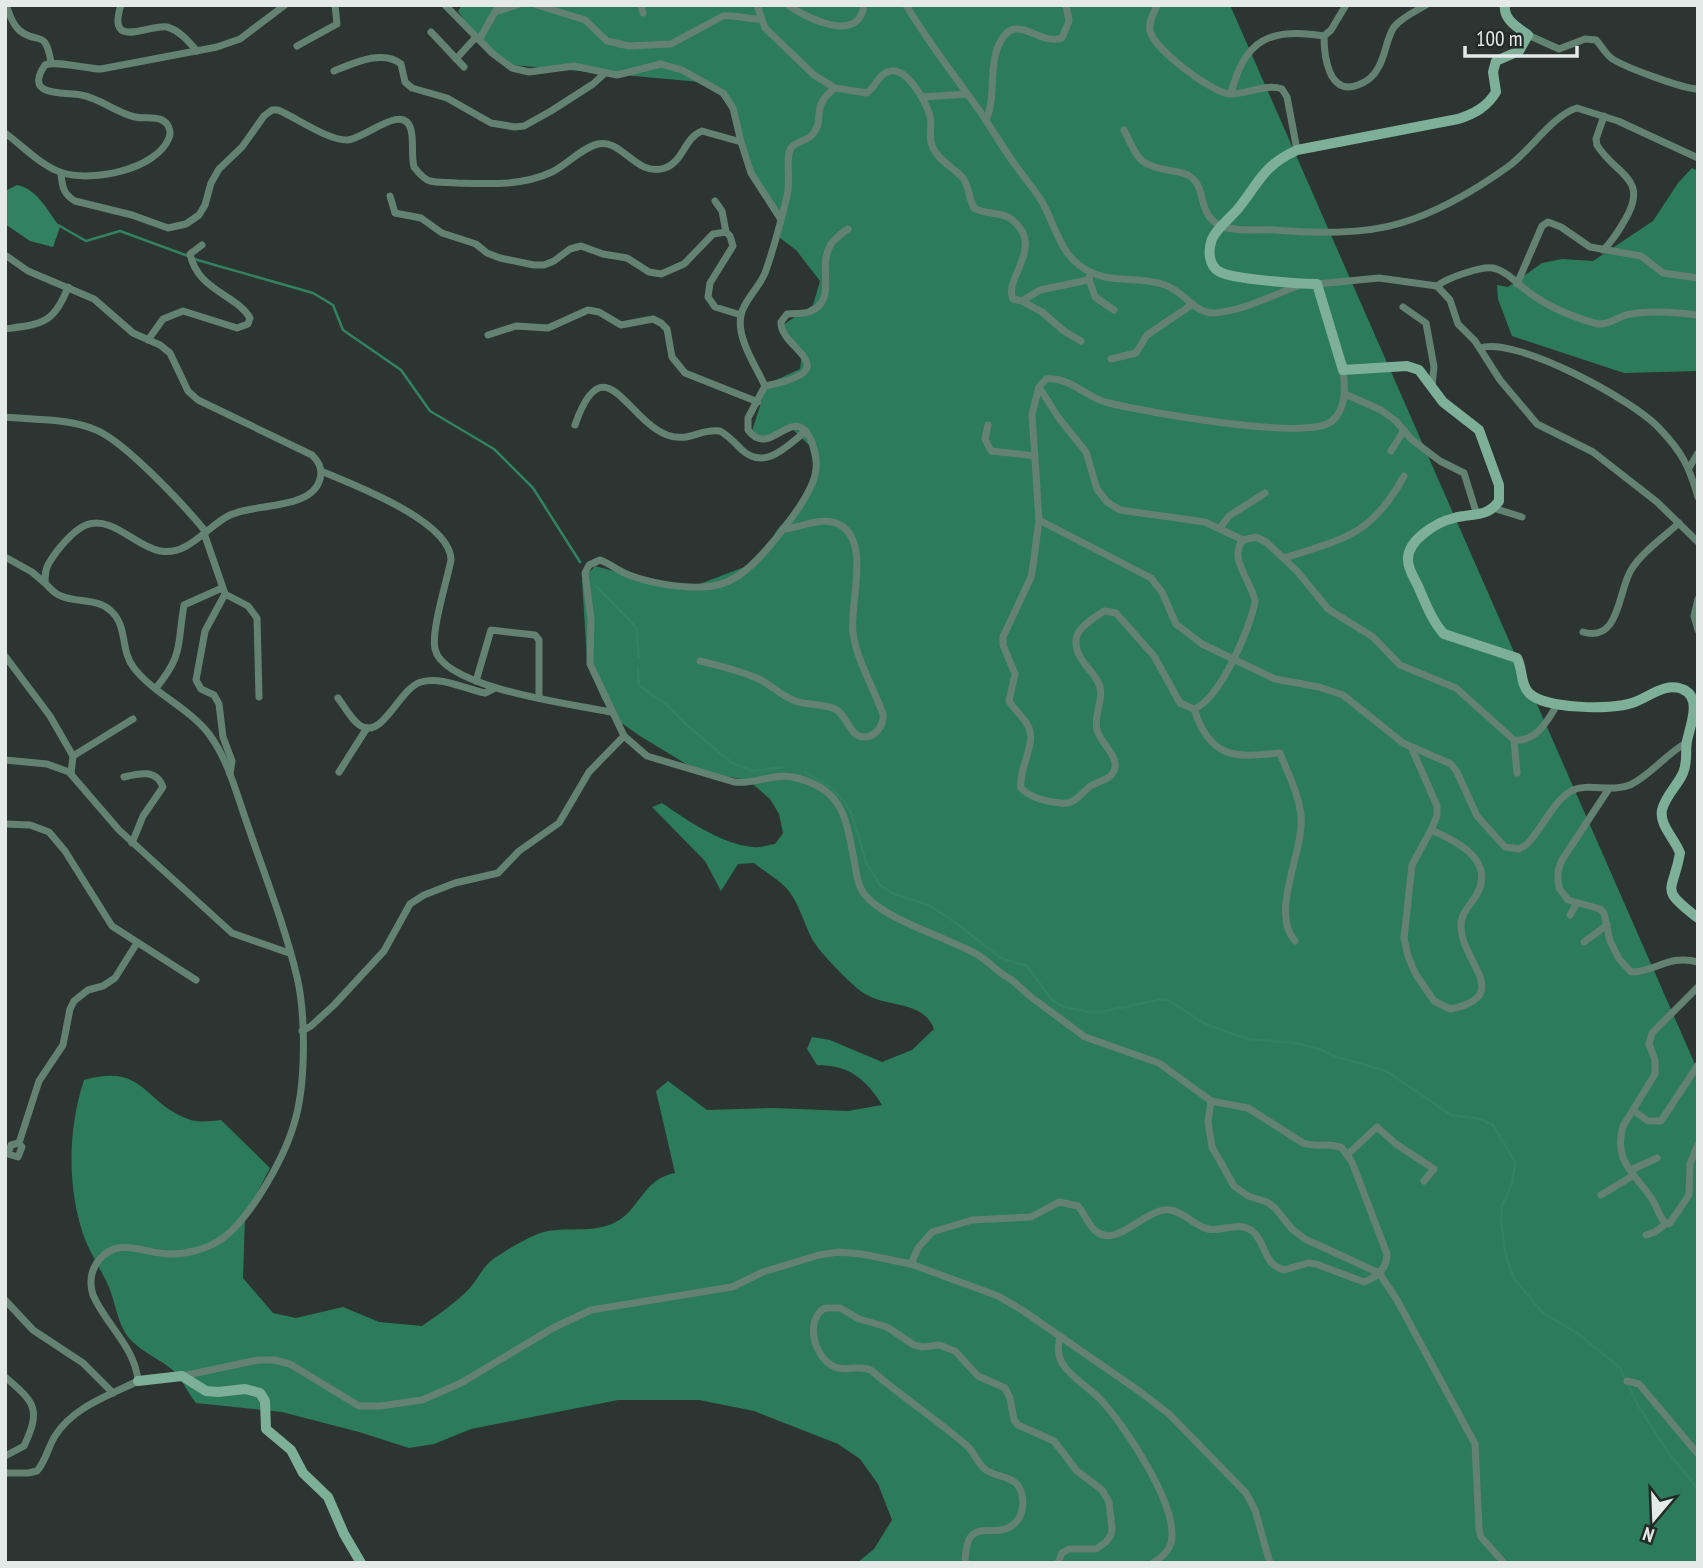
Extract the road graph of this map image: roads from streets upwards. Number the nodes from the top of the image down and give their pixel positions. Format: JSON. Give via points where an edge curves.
{"nodes":[{"id":1,"x":6,"y":5,"type":"edge"},
{"id":2,"x":121,"y":5,"type":"edge"},
{"id":3,"x":285,"y":5,"type":"edge"},
{"id":4,"x":335,"y":5,"type":"edge"},
{"id":5,"x":445,"y":5,"type":"edge"},
{"id":6,"x":517,"y":5,"type":"edge"},
{"id":7,"x":537,"y":5,"type":"edge"},
{"id":8,"x":757,"y":5,"type":"edge"},
{"id":9,"x":788,"y":5,"type":"edge"},
{"id":10,"x":864,"y":5,"type":"edge"},
{"id":11,"x":906,"y":5,"type":"edge"},
{"id":12,"x":1066,"y":5,"type":"edge"},
{"id":13,"x":1157,"y":5,"type":"edge"},
{"id":14,"x":1346,"y":5,"type":"edge"},
{"id":15,"x":1426,"y":5,"type":"edge"},
{"id":16,"x":1505,"y":5,"type":"edge"},
{"id":17,"x":497,"y":9,"type":"edge"},
{"id":18,"x":761,"y":19,"type":"junction"},
{"id":19,"x":431,"y":32,"type":"dead end"},
{"id":20,"x":1528,"y":35,"type":"junction"},
{"id":21,"x":1324,"y":36,"type":"junction"},
{"id":22,"x":477,"y":39,"type":"junction"},
{"id":23,"x":297,"y":46,"type":"dead end"},
{"id":24,"x":197,"y":51,"type":"junction"},
{"id":25,"x":456,"y":59,"type":"junction"},
{"id":26,"x":51,"y":62,"type":"junction"},
{"id":27,"x":464,"y":67,"type":"dead end"},
{"id":28,"x":334,"y":71,"type":"dead end"},
{"id":29,"x":604,"y":74,"type":"junction"},
{"id":30,"x":835,"y":88,"type":"junction"},
{"id":31,"x":1698,"y":89,"type":"edge"},
{"id":32,"x":967,"y":94,"type":"junction"},
{"id":33,"x":1231,"y":94,"type":"junction"},
{"id":34,"x":923,"y":97,"type":"junction"},
{"id":35,"x":1604,"y":116,"type":"junction"},
{"id":36,"x":986,"y":120,"type":"junction"},
{"id":37,"x":1124,"y":130,"type":"dead end"},
{"id":38,"x":5,"y":134,"type":"edge"},
{"id":39,"x":741,"y":142,"type":"junction"},
{"id":40,"x":1297,"y":150,"type":"junction"},
{"id":41,"x":1698,"y":158,"type":"edge"},
{"id":42,"x":61,"y":173,"type":"junction"},
{"id":43,"x":390,"y":196,"type":"dead end"},
{"id":44,"x":715,"y":201,"type":"dead end"},
{"id":45,"x":780,"y":218,"type":"junction"},
{"id":46,"x":1222,"y":226,"type":"junction"},
{"id":47,"x":848,"y":229,"type":"dead end"},
{"id":48,"x":726,"y":232,"type":"junction"},
{"id":49,"x":202,"y":245,"type":"dead end"},
{"id":50,"x":1603,"y":250,"type":"junction"},
{"id":51,"x":5,"y":255,"type":"edge"},
{"id":52,"x":1090,"y":276,"type":"junction"},
{"id":53,"x":1698,"y":278,"type":"edge"},
{"id":54,"x":1303,"y":284,"type":"junction"},
{"id":55,"x":1317,"y":284,"type":"junction"},
{"id":56,"x":1517,"y":284,"type":"junction"},
{"id":57,"x":1437,"y":286,"type":"junction"},
{"id":58,"x":68,"y":287,"type":"junction"},
{"id":59,"x":1022,"y":301,"type":"junction"},
{"id":60,"x":1192,"y":304,"type":"junction"},
{"id":61,"x":1403,"y":307,"type":"dead end"},
{"id":62,"x":1114,"y":310,"type":"dead end"},
{"id":63,"x":741,"y":315,"type":"junction"},
{"id":64,"x":1698,"y":315,"type":"edge"},
{"id":65,"x":5,"y":329,"type":"edge"},
{"id":66,"x":488,"y":335,"type":"dead end"},
{"id":67,"x":148,"y":340,"type":"junction"},
{"id":68,"x":1081,"y":341,"type":"dead end"},
{"id":69,"x":1480,"y":348,"type":"junction"},
{"id":70,"x":1111,"y":359,"type":"dead end"},
{"id":71,"x":1343,"y":370,"type":"junction"},
{"id":72,"x":1432,"y":385,"type":"junction"},
{"id":73,"x":765,"y":386,"type":"junction"},
{"id":74,"x":1039,"y":387,"type":"junction"},
{"id":75,"x":1345,"y":394,"type":"junction"},
{"id":76,"x":758,"y":402,"type":"junction"},
{"id":77,"x":5,"y":417,"type":"edge"},
{"id":78,"x":575,"y":425,"type":"dead end"},
{"id":79,"x":988,"y":425,"type":"dead end"},
{"id":80,"x":1404,"y":430,"type":"junction"},
{"id":81,"x":806,"y":431,"type":"junction"},
{"id":82,"x":1391,"y":451,"type":"dead end"},
{"id":83,"x":1698,"y":453,"type":"edge"},
{"id":84,"x":1035,"y":456,"type":"junction"},
{"id":85,"x":1689,"y":468,"type":"junction"},
{"id":86,"x":321,"y":471,"type":"junction"},
{"id":87,"x":1404,"y":476,"type":"dead end"},
{"id":88,"x":1265,"y":493,"type":"dead end"},
{"id":89,"x":1698,"y":498,"type":"edge"},
{"id":90,"x":1493,"y":508,"type":"junction"},
{"id":91,"x":1477,"y":515,"type":"junction"},
{"id":92,"x":1522,"y":517,"type":"dead end"},
{"id":93,"x":1039,"y":520,"type":"junction"},
{"id":94,"x":1679,"y":523,"type":"junction"},
{"id":95,"x":1220,"y":528,"type":"junction"},
{"id":96,"x":783,"y":529,"type":"junction"},
{"id":97,"x":205,"y":532,"type":"junction"},
{"id":98,"x":1243,"y":540,"type":"junction"},
{"id":99,"x":1698,"y":542,"type":"edge"},
{"id":100,"x":5,"y":557,"type":"edge"},
{"id":101,"x":1284,"y":558,"type":"junction"},
{"id":102,"x":45,"y":583,"type":"junction"},
{"id":103,"x":224,"y":591,"type":"junction"},
{"id":104,"x":1698,"y":599,"type":"edge"},
{"id":105,"x":1698,"y":630,"type":"edge"},
{"id":106,"x":1583,"y":632,"type":"dead end"},
{"id":107,"x":5,"y":656,"type":"edge"},
{"id":108,"x":1234,"y":660,"type":"junction"},
{"id":109,"x":700,"y":661,"type":"dead end"},
{"id":110,"x":476,"y":681,"type":"junction"},
{"id":111,"x":156,"y":688,"type":"junction"},
{"id":112,"x":495,"y":688,"type":"junction"},
{"id":113,"x":259,"y":698,"type":"dead end"},
{"id":114,"x":338,"y":698,"type":"dead end"},
{"id":115,"x":540,"y":698,"type":"junction"},
{"id":116,"x":1557,"y":705,"type":"junction"},
{"id":117,"x":1195,"y":709,"type":"junction"},
{"id":118,"x":611,"y":712,"type":"junction"},
{"id":119,"x":133,"y":719,"type":"dead end"},
{"id":120,"x":367,"y":728,"type":"junction"},
{"id":121,"x":624,"y":736,"type":"junction"},
{"id":122,"x":1514,"y":740,"type":"junction"},
{"id":123,"x":1686,"y":743,"type":"junction"},
{"id":124,"x":1412,"y":748,"type":"junction"},
{"id":125,"x":74,"y":757,"type":"junction"},
{"id":126,"x":5,"y":760,"type":"edge"},
{"id":127,"x":339,"y":772,"type":"dead end"},
{"id":128,"x":1517,"y":773,"type":"dead end"},
{"id":129,"x":71,"y":774,"type":"junction"},
{"id":130,"x":230,"y":775,"type":"junction"},
{"id":131,"x":124,"y":777,"type":"dead end"},
{"id":132,"x":1608,"y":790,"type":"junction"},
{"id":133,"x":5,"y":824,"type":"edge"},
{"id":134,"x":1431,"y":830,"type":"junction"},
{"id":135,"x":132,"y":843,"type":"junction"},
{"id":136,"x":1577,"y":903,"type":"junction"},
{"id":137,"x":1570,"y":915,"type":"dead end"},
{"id":138,"x":1698,"y":918,"type":"edge"},
{"id":139,"x":1607,"y":925,"type":"junction"},
{"id":140,"x":1295,"y":941,"type":"dead end"},
{"id":141,"x":1584,"y":942,"type":"dead end"},
{"id":142,"x":136,"y":943,"type":"junction"},
{"id":143,"x":289,"y":953,"type":"junction"},
{"id":144,"x":1698,"y":962,"type":"edge"},
{"id":145,"x":196,"y":980,"type":"dead end"},
{"id":146,"x":1698,"y":988,"type":"edge"},
{"id":147,"x":302,"y":1031,"type":"junction"},
{"id":148,"x":1698,"y":1065,"type":"edge"},
{"id":149,"x":1211,"y":1101,"type":"junction"},
{"id":150,"x":1634,"y":1111,"type":"junction"},
{"id":151,"x":19,"y":1143,"type":"dead end"},
{"id":152,"x":1698,"y":1144,"type":"edge"},
{"id":153,"x":1348,"y":1154,"type":"junction"},
{"id":154,"x":1657,"y":1158,"type":"dead end"},
{"id":155,"x":1632,"y":1172,"type":"junction"},
{"id":156,"x":1424,"y":1181,"type":"dead end"},
{"id":157,"x":1601,"y":1195,"type":"dead end"},
{"id":158,"x":1667,"y":1223,"type":"junction"},
{"id":159,"x":1646,"y":1235,"type":"dead end"},
{"id":160,"x":911,"y":1264,"type":"junction"},
{"id":161,"x":1379,"y":1273,"type":"junction"},
{"id":162,"x":5,"y":1300,"type":"edge"},
{"id":163,"x":1060,"y":1336,"type":"junction"},
{"id":164,"x":182,"y":1376,"type":"junction"},
{"id":165,"x":5,"y":1377,"type":"edge"},
{"id":166,"x":138,"y":1381,"type":"junction"},
{"id":167,"x":1627,"y":1381,"type":"dead end"},
{"id":168,"x":113,"y":1393,"type":"junction"},
{"id":169,"x":1698,"y":1454,"type":"edge"},
{"id":170,"x":5,"y":1455,"type":"edge"},
{"id":171,"x":5,"y":1473,"type":"edge"},
{"id":172,"x":361,"y":1563,"type":"edge"},
{"id":173,"x":965,"y":1563,"type":"edge"},
{"id":174,"x":1058,"y":1563,"type":"edge"},
{"id":175,"x":1153,"y":1563,"type":"edge"},
{"id":176,"x":1270,"y":1563,"type":"edge"},
{"id":177,"x":1504,"y":1563,"type":"edge"}],
"edges":[{"from":1,"to":26,"type":"street","via":[[16,27],[48,45]]},
{"from":2,"to":24,"type":"street","via":[[117,19],[122,30],[137,33],[167,27]]},
{"from":3,"to":24,"type":"street","via":[[240,39]]},
{"from":4,"to":23,"type":"street","via":[[337,24]]},
{"from":5,"to":22,"type":"street"},
{"from":6,"to":17,"type":"street"},
{"from":7,"to":18,"type":"street","via":[[586,20],[607,41],[629,46],[671,44],[723,16]]},
{"from":8,"to":18,"type":"street"},
{"from":9,"to":10,"type":"street","via":[[843,27],[855,22]]},
{"from":11,"to":32,"type":"street"},
{"from":12,"to":36,"type":"street","via":[[1069,21],[1062,38],[1044,39],[1025,29],[1012,30],[1003,38],[994,58]]},
{"from":13,"to":33,"type":"street","via":[[1150,26],[1154,39],[1184,67]]},
{"from":14,"to":21,"type":"street"},
{"from":15,"to":21,"type":"street","via":[[1395,26],[1377,70],[1354,87],[1340,85],[1331,75]]},
{"from":16,"to":20,"type":"street","via":[[1508,18]]},
{"from":17,"to":22,"type":"street"},
{"from":18,"to":30,"type":"street","via":[[802,65]]},
{"from":19,"to":25,"type":"street"},
{"from":20,"to":31,"type":"street","via":[[1559,49],[1585,38],[1596,40],[1625,65]]},
{"from":20,"to":40,"type":"street","via":[[1519,51],[1496,61],[1496,92],[1474,113]]},
{"from":21,"to":33,"type":"street","via":[[1299,32],[1258,43],[1245,56]]},
{"from":22,"to":25,"type":"street"},
{"from":22,"to":29,"type":"street","via":[[504,64],[519,70],[574,66]]},
{"from":24,"to":26,"type":"street","via":[[101,69]]},
{"from":25,"to":27,"type":"street"},
{"from":26,"to":42,"type":"street","via":[[42,69],[40,80],[46,91],[81,95],[130,116],[164,121],[170,131],[160,149],[131,169],[94,176]]},
{"from":28,"to":29,"type":"street","via":[[374,59],[395,59],[412,88],[447,98],[491,123],[515,127],[551,111]]},
{"from":29,"to":39,"type":"street","via":[[629,74],[661,64],[682,70],[729,100]]},
{"from":30,"to":34,"type":"street","via":[[867,93],[887,72],[898,72]]},
{"from":30,"to":45,"type":"street","via":[[819,106],[815,132],[790,150],[788,192]]},
{"from":32,"to":34,"type":"street"},
{"from":32,"to":36,"type":"street"},
{"from":33,"to":40,"type":"street","via":[[1282,89]]},
{"from":34,"to":59,"type":"street","via":[[931,121],[931,145],[964,180],[974,208],[1010,218],[1023,233],[1024,254],[1010,295]]},
{"from":35,"to":41,"type":"street"},
{"from":35,"to":46,"type":"street","via":[[1570,110],[1510,165],[1441,206],[1400,223],[1306,231]]},
{"from":35,"to":50,"type":"street","via":[[1597,145],[1635,192],[1632,206]]},
{"from":36,"to":52,"type":"street","via":[[1040,198],[1067,254]]},
{"from":37,"to":46,"type":"street","via":[[1148,166],[1190,175],[1210,218]]},
{"from":38,"to":42,"type":"street"},
{"from":39,"to":42,"type":"street","via":[[702,131],[691,137],[672,165],[658,170],[637,164],[611,146],[597,144],[553,172],[531,180],[450,183],[429,181],[414,167],[412,132],[403,119],[387,120],[344,141],[272,110],[219,169],[200,215],[168,228],[75,201],[63,188]]},
{"from":39,"to":45,"type":"street","via":[[757,185]]},
{"from":40,"to":46,"type":"street","via":[[1270,165]]},
{"from":43,"to":48,"type":"street","via":[[397,214],[426,220],[442,233],[476,244],[491,255],[534,265],[550,263],[581,246],[627,258],[661,274],[684,264],[713,233]]},
{"from":44,"to":48,"type":"street"},
{"from":45,"to":63,"type":"street","via":[[764,275]]},
{"from":46,"to":54,"type":"street","via":[[1214,234],[1210,251],[1211,263],[1220,272]]},
{"from":47,"to":73,"type":"street","via":[[830,244],[822,302],[811,311],[787,314],[781,322],[781,331],[803,355],[806,369],[796,377]]},
{"from":48,"to":63,"type":"street","via":[[733,246],[710,283],[708,297],[715,307]]},
{"from":49,"to":67,"type":"street","via":[[190,254],[192,265],[218,293],[247,312],[248,324],[237,328],[183,311],[163,318]]},
{"from":50,"to":53,"type":"street","via":[[1641,256],[1663,273]]},
{"from":50,"to":56,"type":"street","via":[[1546,223]]},
{"from":51,"to":58,"type":"street","via":[[27,271]]},
{"from":52,"to":59,"type":"street","via":[[1041,290]]},
{"from":52,"to":60,"type":"street","via":[[1164,284]]},
{"from":52,"to":62,"type":"street","via":[[1096,297]]},
{"from":54,"to":55,"type":"street"},
{"from":54,"to":60,"type":"street","via":[[1229,310],[1204,312]]},
{"from":55,"to":57,"type":"street","via":[[1379,278]]},
{"from":55,"to":71,"type":"street"},
{"from":56,"to":57,"type":"street","via":[[1490,268]]},
{"from":56,"to":64,"type":"street","via":[[1559,309],[1598,324],[1640,313]]},
{"from":57,"to":69,"type":"street","via":[[1450,300],[1458,324]]},
{"from":58,"to":65,"type":"street","via":[[50,319]]},
{"from":58,"to":67,"type":"street","via":[[94,299]]},
{"from":59,"to":68,"type":"street"},
{"from":60,"to":70,"type":"street","via":[[1147,335],[1136,353]]},
{"from":61,"to":72,"type":"street","via":[[1426,323],[1434,367]]},
{"from":63,"to":73,"type":"street","via":[[748,352]]},
{"from":66,"to":76,"type":"street","via":[[516,326],[548,328],[588,310],[621,324],[653,320],[667,329],[672,357],[685,373]]},
{"from":67,"to":86,"type":"street","via":[[170,354],[188,391],[198,400],[299,447],[319,462]]},
{"from":69,"to":85,"type":"street","via":[[1497,346],[1530,355],[1626,402],[1657,425]]},
{"from":69,"to":94,"type":"street","via":[[1537,424],[1587,448]]},
{"from":71,"to":72,"type":"street","via":[[1414,367]]},
{"from":71,"to":75,"type":"street"},
{"from":72,"to":90,"type":"street","via":[[1443,402],[1482,436],[1500,491]]},
{"from":73,"to":76,"type":"street"},
{"from":74,"to":75,"type":"street","via":[[1053,379],[1103,401],[1273,429],[1331,422]]},
{"from":74,"to":84,"type":"street","via":[[1032,414]]},
{"from":74,"to":95,"type":"street","via":[[1086,452],[1097,489],[1107,502],[1120,510],[1197,520]]},
{"from":75,"to":80,"type":"street","via":[[1381,410]]},
{"from":76,"to":81,"type":"street","via":[[747,422],[751,434],[771,439],[794,426]]},
{"from":77,"to":97,"type":"street","via":[[68,423],[102,433],[175,496]]},
{"from":78,"to":81,"type":"street","via":[[587,398],[607,387],[657,430],[684,439],[720,431],[758,458],[771,458]]},
{"from":79,"to":84,"type":"street","via":[[985,439],[990,451]]},
{"from":80,"to":82,"type":"street"},
{"from":80,"to":91,"type":"street","via":[[1440,461],[1464,473]]},
{"from":81,"to":96,"type":"street","via":[[816,457],[815,475]]},
{"from":83,"to":85,"type":"street"},
{"from":84,"to":93,"type":"street"},
{"from":85,"to":89,"type":"street"},
{"from":86,"to":97,"type":"street","via":[[317,487],[307,497],[237,512]]},
{"from":86,"to":110,"type":"street","via":[[420,519],[444,541],[452,560],[435,637],[436,652],[443,664]]},
{"from":87,"to":101,"type":"street","via":[[1393,497],[1352,536]]},
{"from":88,"to":95,"type":"street","via":[[1229,516]]},
{"from":90,"to":91,"type":"street"},
{"from":90,"to":92,"type":"street"},
{"from":91,"to":116,"type":"street","via":[[1454,518],[1427,531],[1411,548],[1410,570],[1444,634],[1517,658],[1527,692]]},
{"from":93,"to":108,"type":"street","via":[[1143,572],[1157,584],[1182,630]]},
{"from":93,"to":117,"type":"street","via":[[1031,577],[1003,637],[1015,674],[1009,701],[1031,733],[1021,788],[1065,804],[1113,774],[1115,761],[1097,732],[1101,691],[1080,657],[1076,641],[1080,629],[1104,611],[1123,618],[1154,656],[1180,703]]},
{"from":94,"to":99,"type":"street"},
{"from":94,"to":106,"type":"street","via":[[1632,568],[1608,627],[1594,634]]},
{"from":95,"to":98,"type":"street"},
{"from":96,"to":109,"type":"street","via":[[832,522],[853,538],[857,559],[853,634],[883,714],[879,729],[860,736],[835,709],[796,702],[746,673]]},
{"from":96,"to":118,"type":"street","via":[[750,565],[723,584],[682,586],[632,576],[600,560],[589,565],[585,573],[590,664]]},
{"from":97,"to":102,"type":"street","via":[[180,549],[161,552],[101,523],[84,525],[48,564]]},
{"from":97,"to":103,"type":"street"},
{"from":98,"to":101,"type":"street","via":[[1261,539]]},
{"from":98,"to":108,"type":"street","via":[[1237,557],[1255,600]]},
{"from":100,"to":102,"type":"street"},
{"from":101,"to":122,"type":"street","via":[[1328,609],[1373,637],[1400,665],[1454,687]]},
{"from":102,"to":111,"type":"street","via":[[63,597],[109,609],[119,620],[125,651],[135,671]]},
{"from":103,"to":111,"type":"street","via":[[184,605],[179,650],[171,670]]},
{"from":103,"to":113,"type":"street","via":[[248,606],[257,618]]},
{"from":103,"to":130,"type":"street","via":[[205,631],[196,680],[219,704],[232,761]]},
{"from":104,"to":105,"type":"street","via":[[1694,616]]},
{"from":107,"to":125,"type":"street"},
{"from":108,"to":117,"type":"street"},
{"from":108,"to":124,"type":"street","via":[[1275,679],[1343,695]]},
{"from":110,"to":112,"type":"street"},
{"from":110,"to":115,"type":"street","via":[[491,630],[535,635],[539,640]]},
{"from":111,"to":130,"type":"street","via":[[208,732]]},
{"from":112,"to":115,"type":"street"},
{"from":112,"to":120,"type":"street","via":[[485,693],[421,682],[407,691],[379,725]]},
{"from":114,"to":120,"type":"street","via":[[360,726]]},
{"from":115,"to":118,"type":"street"},
{"from":116,"to":122,"type":"street","via":[[1535,735]]},
{"from":116,"to":123,"type":"street","via":[[1624,705],[1668,688],[1683,689],[1694,704]]},
{"from":117,"to":140,"type":"street","via":[[1212,742],[1223,750],[1242,757],[1280,753],[1290,775],[1301,824],[1286,906]]},
{"from":118,"to":121,"type":"street"},
{"from":119,"to":125,"type":"street"},
{"from":120,"to":127,"type":"street"},
{"from":121,"to":147,"type":"street","via":[[589,772],[559,822],[498,873],[415,899],[372,966]]},
{"from":121,"to":149,"type":"street","via":[[647,756],[734,782],[790,776],[820,788],[846,817],[859,885],[873,903],[978,955],[1085,1037],[1159,1063]]},
{"from":122,"to":128,"type":"street"},
{"from":123,"to":132,"type":"street","via":[[1633,784]]},
{"from":123,"to":138,"type":"street","via":[[1683,774],[1662,813],[1680,853],[1670,892]]},
{"from":124,"to":132,"type":"street","via":[[1451,764],[1477,816],[1505,848],[1526,845],[1569,792]]},
{"from":124,"to":134,"type":"street","via":[[1437,806]]},
{"from":125,"to":129,"type":"street"},
{"from":126,"to":129,"type":"street","via":[[47,764]]},
{"from":129,"to":135,"type":"street"},
{"from":130,"to":143,"type":"street"},
{"from":131,"to":135,"type":"street","via":[[148,774],[160,779],[163,787]]},
{"from":132,"to":136,"type":"street","via":[[1558,870],[1563,894]]},
{"from":133,"to":142,"type":"street","via":[[49,832],[113,926]]},
{"from":134,"to":134,"type":"street","via":[[1470,852],[1482,876],[1461,930],[1482,992],[1477,1000],[1450,1009],[1434,1001],[1415,973],[1404,938],[1412,865]]},
{"from":135,"to":143,"type":"street","via":[[232,933]]},
{"from":136,"to":137,"type":"street"},
{"from":136,"to":139,"type":"street","via":[[1600,908]]},
{"from":139,"to":141,"type":"street"},
{"from":139,"to":144,"type":"street","via":[[1619,959],[1631,972],[1675,960]]},
{"from":142,"to":145,"type":"street"},
{"from":142,"to":151,"type":"street","via":[[115,978],[74,1000],[63,1045],[39,1081]]},
{"from":143,"to":147,"type":"street","via":[[299,988]]},
{"from":146,"to":150,"type":"street","via":[[1652,1033],[1649,1040],[1655,1074]]},
{"from":147,"to":166,"type":"street","via":[[302,1083],[292,1133],[273,1171],[229,1235],[212,1245],[174,1255],[113,1248],[95,1264],[90,1285],[93,1295],[134,1362]]},
{"from":148,"to":150,"type":"street","via":[[1661,1121],[1648,1121]]},
{"from":149,"to":153,"type":"street","via":[[1248,1108],[1303,1143],[1336,1145]]},
{"from":149,"to":161,"type":"street","via":[[1212,1147],[1234,1186],[1275,1208],[1298,1235]]},
{"from":150,"to":155,"type":"street","via":[[1623,1126],[1620,1147]]},
{"from":152,"to":158,"type":"street","via":[[1690,1164],[1689,1195]]},
{"from":153,"to":156,"type":"street","via":[[1377,1127],[1434,1169]]},
{"from":153,"to":161,"type":"street","via":[[1386,1248],[1387,1260]]},
{"from":154,"to":155,"type":"street"},
{"from":155,"to":157,"type":"street"},
{"from":155,"to":158,"type":"street"},
{"from":158,"to":159,"type":"street"},
{"from":160,"to":161,"type":"street","via":[[932,1232],[972,1220],[1031,1217],[1065,1202],[1078,1206],[1102,1235],[1117,1234],[1167,1209],[1207,1229],[1250,1230],[1276,1268],[1316,1264],[1364,1282]]},
{"from":160,"to":163,"type":"street","via":[[998,1296]]},
{"from":160,"to":164,"type":"street","via":[[838,1252],[763,1272],[732,1287],[598,1308],[422,1401],[359,1406],[290,1364],[274,1360]]},
{"from":161,"to":177,"type":"street","via":[[1472,1437],[1481,1537]]},
{"from":162,"to":168,"type":"street","via":[[33,1330],[83,1363]]},
{"from":163,"to":175,"type":"street","via":[[1063,1365],[1109,1411],[1149,1468],[1168,1512],[1170,1544]]},
{"from":163,"to":176,"type":"street","via":[[1169,1414],[1234,1480],[1251,1501]]},
{"from":164,"to":166,"type":"street"},
{"from":164,"to":172,"type":"street","via":[[206,1391],[245,1389],[263,1395],[266,1429],[291,1450],[303,1474],[328,1497]]},
{"from":165,"to":170,"type":"street","via":[[29,1398],[34,1414],[24,1446]]},
{"from":166,"to":168,"type":"street"},
{"from":167,"to":169,"type":"street","via":[[1639,1384]]},
{"from":168,"to":171,"type":"street","via":[[82,1408],[65,1424],[37,1471]]},
{"from":173,"to":174,"type":"street","via":[[972,1534],[1003,1530],[1019,1519],[1023,1506],[1019,1487],[986,1470],[970,1448],[872,1371],[827,1362],[813,1327],[825,1308],[840,1308],[887,1327],[914,1345],[939,1345],[955,1351],[978,1376],[1004,1388],[1018,1425],[1054,1441],[1077,1471],[1102,1490],[1109,1502],[1111,1535],[1096,1549],[1069,1549]]}]}
